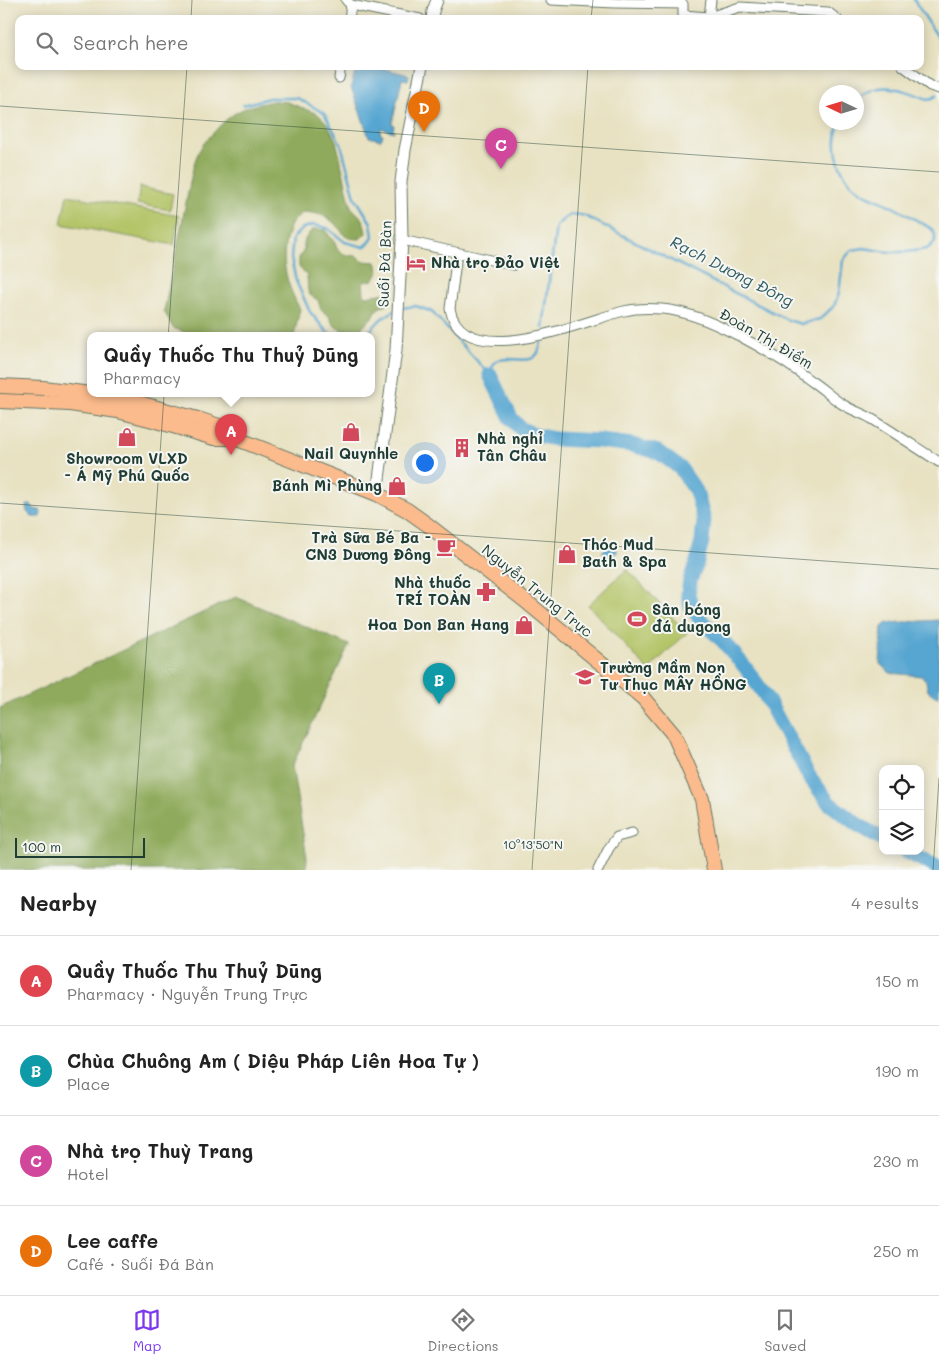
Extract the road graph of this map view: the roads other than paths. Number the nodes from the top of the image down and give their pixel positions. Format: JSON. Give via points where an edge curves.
{"nodes":[{"id":1,"x":437,"y":0,"type":"edge"},
{"id":2,"x":551,"y":0,"type":"edge"},
{"id":3,"x":711,"y":0,"type":"edge"},
{"id":4,"x":683,"y":2,"type":"edge"},
{"id":5,"x":349,"y":3,"type":"edge"},
{"id":6,"x":741,"y":3,"type":"edge"},
{"id":7,"x":402,"y":15,"type":"edge"},
{"id":8,"x":432,"y":15,"type":"edge"},
{"id":9,"x":683,"y":15,"type":"edge"},
{"id":10,"x":709,"y":15,"type":"edge"},
{"id":11,"x":714,"y":15,"type":"edge"},
{"id":12,"x":832,"y":15,"type":"edge"},
{"id":13,"x":340,"y":70,"type":"edge"},
{"id":14,"x":421,"y":70,"type":"edge"},
{"id":15,"x":908,"y":70,"type":"edge"},
{"id":16,"x":339,"y":78,"type":"dead end"},
{"id":17,"x":939,"y":89,"type":"edge"},
{"id":18,"x":402,"y":240,"type":"junction"},
{"id":19,"x":457,"y":253,"type":"junction"},
{"id":20,"x":513,"y":265,"type":"dead end"},
{"id":21,"x":0,"y":386,"type":"edge"},
{"id":22,"x":87,"y":394,"type":"edge"},
{"id":23,"x":108,"y":397,"type":"edge"},
{"id":24,"x":0,"y":401,"type":"edge"},
{"id":25,"x":235,"y":438,"type":"junction"},
{"id":26,"x":939,"y":462,"type":"edge"},
{"id":27,"x":377,"y":494,"type":"junction"},
{"id":28,"x":632,"y":833,"type":"dead end"},
{"id":29,"x":598,"y":870,"type":"edge"},
{"id":30,"x":714,"y":870,"type":"edge"}],
"edges":[{"from":1,"to":8,"type":"street"},
{"from":2,"to":4,"type":"street","via":[[615,4]]},
{"from":3,"to":10,"type":"street"},
{"from":4,"to":9,"type":"street"},
{"from":5,"to":7,"type":"street"},
{"from":6,"to":11,"type":"street"},
{"from":6,"to":12,"type":"street"},
{"from":13,"to":16,"type":"street"},
{"from":14,"to":18,"type":"street","name":"Suối Đá Bàn","via":[[400,182]]},
{"from":15,"to":17,"type":"street"},
{"from":18,"to":19,"type":"street"},
{"from":18,"to":27,"type":"street","name":"Suối Đá Bàn","via":[[396,350]]},
{"from":19,"to":20,"type":"street"},
{"from":19,"to":26,"type":"street","name":"Đoàn Thị Điểm","via":[[450,309],[458,328],[469,335],[499,341],[561,331],[627,310],[676,311],[729,331],[786,364],[844,406],[870,418]]},
{"from":21,"to":22,"type":"main road","name":"Nguyễn Trung Trực"},
{"from":23,"to":25,"type":"main road","name":"Nguyễn Trung Trực","via":[[201,420],[222,427]]},
{"from":24,"to":25,"type":"main road","name":"Nguyễn Trung Trực","via":[[70,404],[118,411],[214,438]]},
{"from":25,"to":27,"type":"main road","name":"Nguyễn Trung Trực"},
{"from":27,"to":30,"type":"main road","name":"Nguyễn Trung Trực","via":[[428,525],[643,698],[674,735],[702,799]]},
{"from":28,"to":29,"type":"street","via":[[618,837]]}]}
